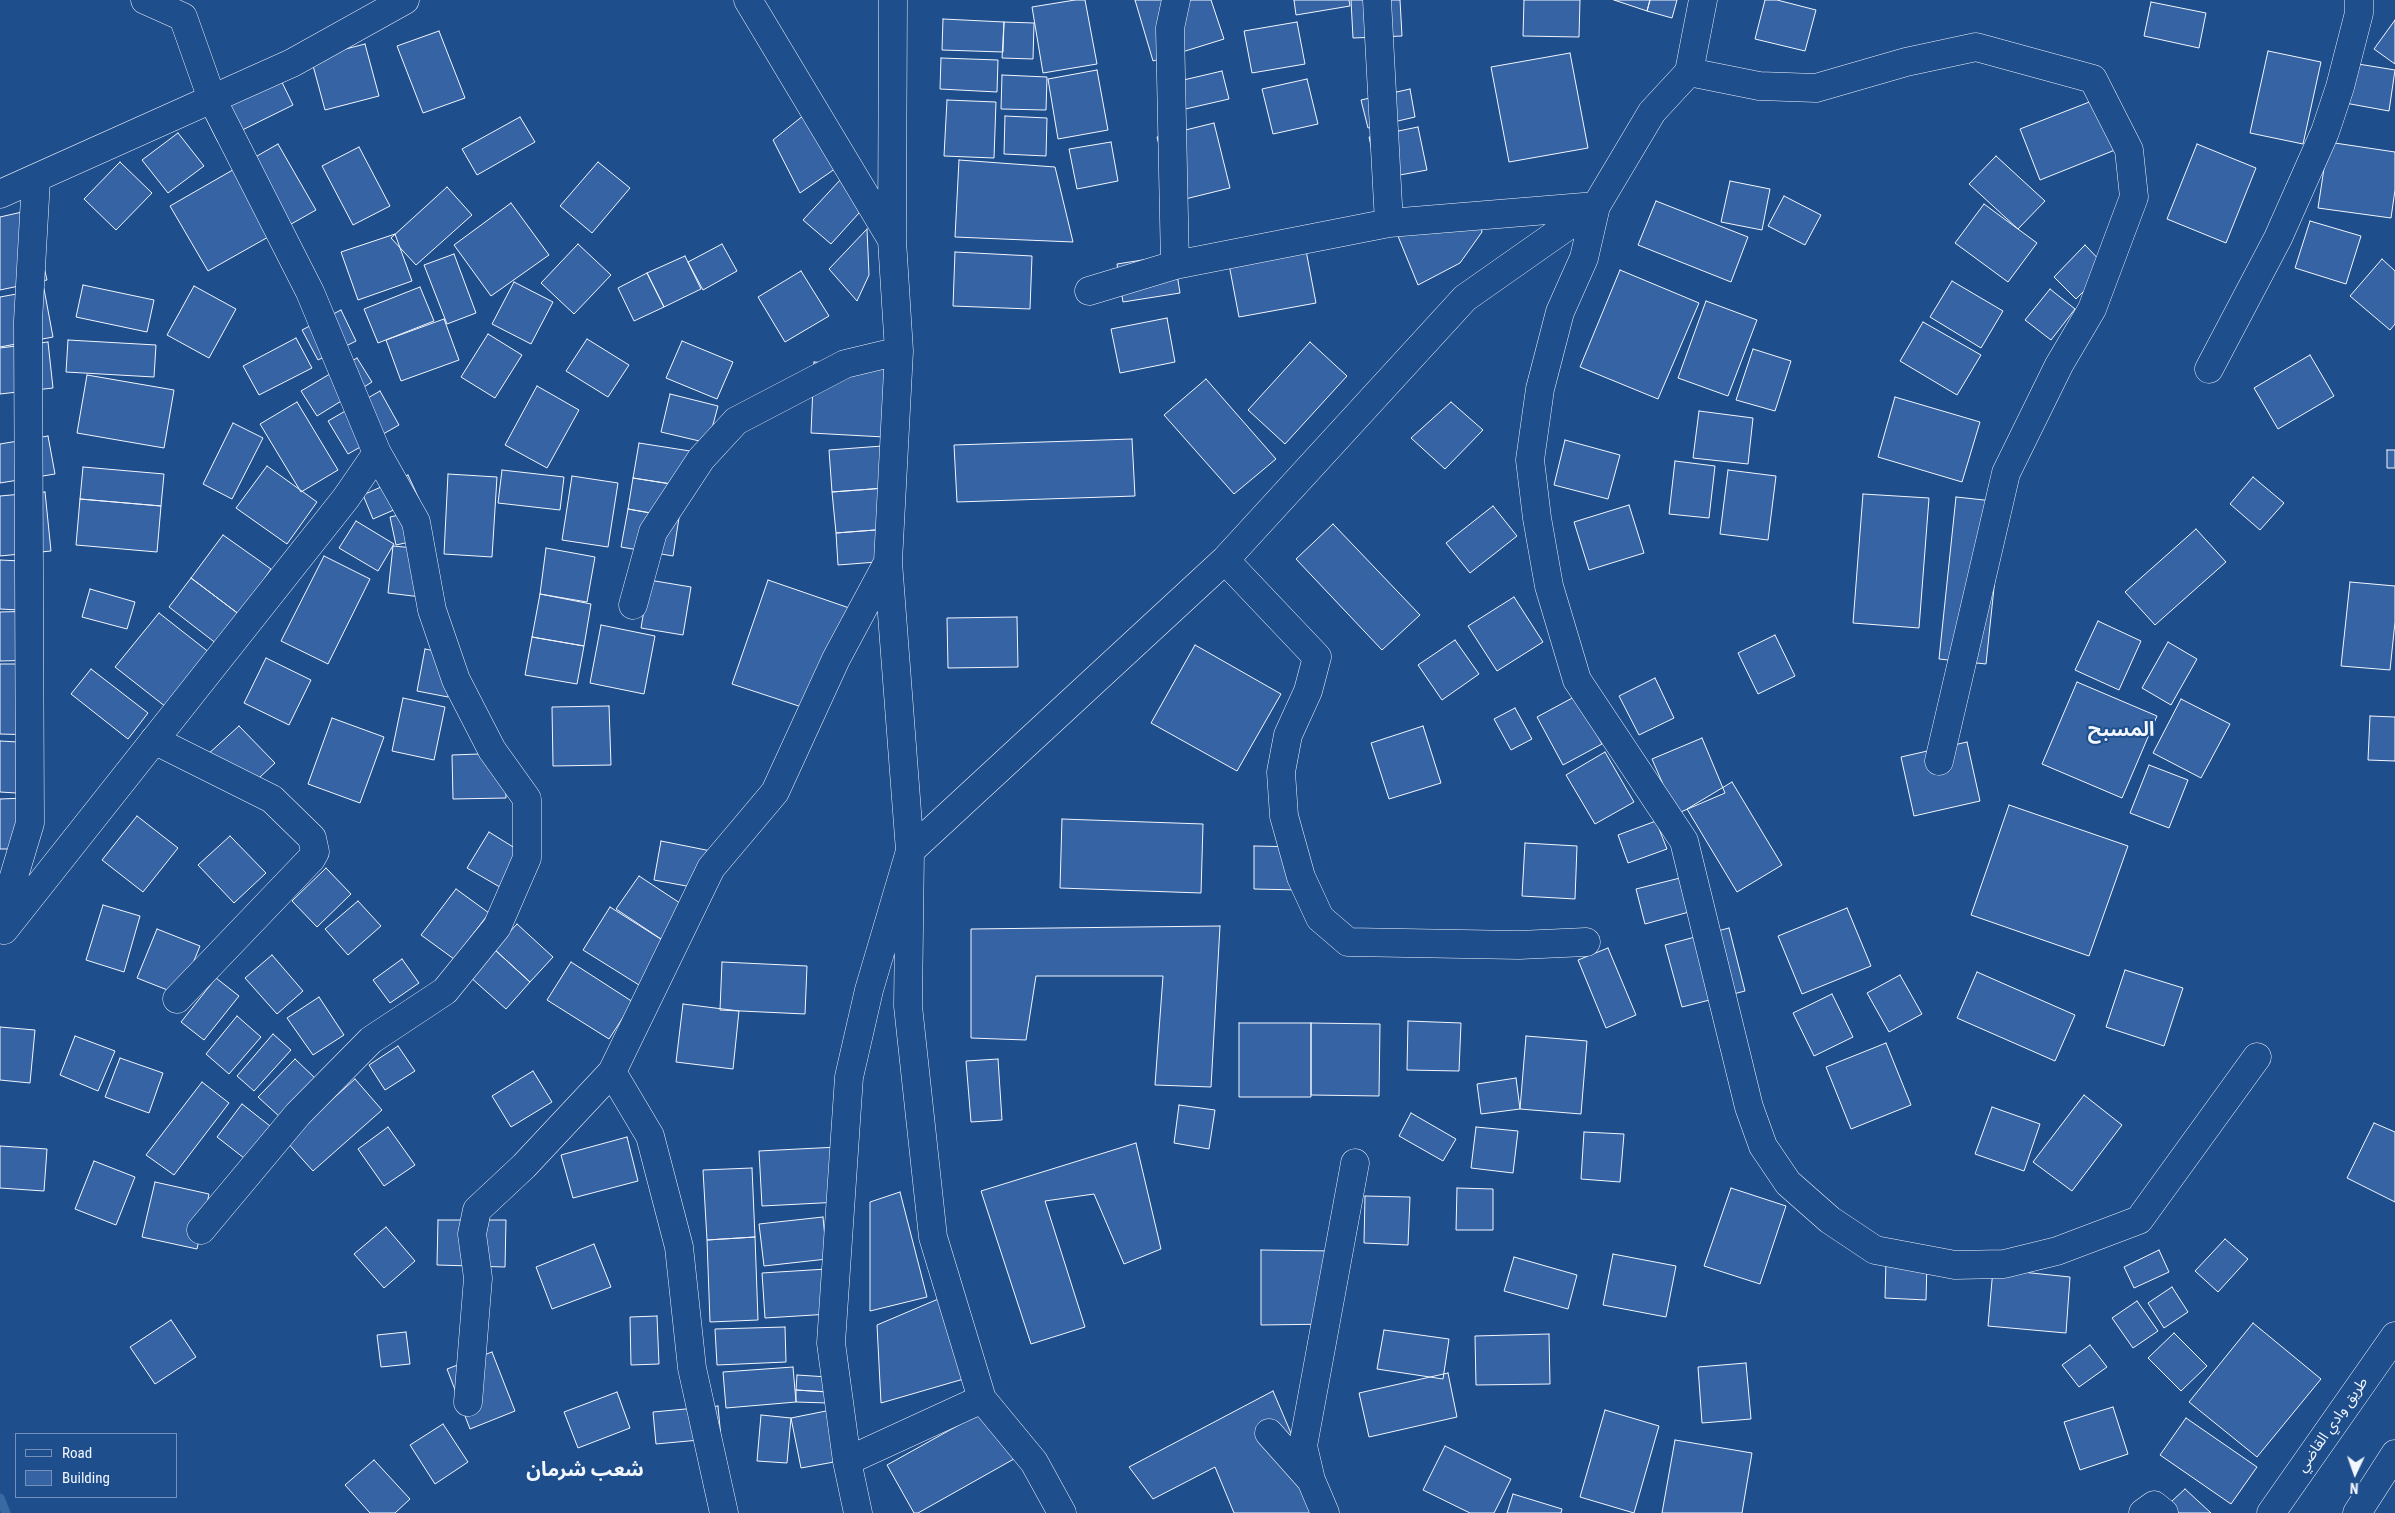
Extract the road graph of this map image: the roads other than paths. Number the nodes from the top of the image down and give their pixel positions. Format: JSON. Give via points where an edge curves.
{"nodes":[{"id":1,"x":145,"y":0,"type":"edge"},
{"id":2,"x":405,"y":0,"type":"edge"},
{"id":3,"x":748,"y":0,"type":"edge"},
{"id":4,"x":893,"y":0,"type":"edge"},
{"id":5,"x":1176,"y":0,"type":"edge"},
{"id":6,"x":1378,"y":0,"type":"edge"},
{"id":7,"x":1703,"y":0,"type":"edge"},
{"id":8,"x":2359,"y":0,"type":"edge"},
{"id":9,"x":172,"y":5,"type":"edge"},
{"id":10,"x":1689,"y":72,"type":"junction"},
{"id":11,"x":212,"y":99,"type":"junction"},
{"id":12,"x":36,"y":180,"type":"junction"},
{"id":13,"x":0,"y":194,"type":"edge"},
{"id":14,"x":1596,"y":206,"type":"junction"},
{"id":15,"x":1389,"y":223,"type":"junction"},
{"id":16,"x":892,"y":240,"type":"junction"},
{"id":17,"x":1175,"y":266,"type":"junction"},
{"id":18,"x":1089,"y":291,"type":"dead end"},
{"id":19,"x":899,"y":351,"type":"junction"},
{"id":20,"x":2209,"y":369,"type":"dead end"},
{"id":21,"x":377,"y":453,"type":"junction"},
{"id":22,"x":1225,"y":560,"type":"junction"},
{"id":23,"x":888,"y":562,"type":"junction"},
{"id":24,"x":633,"y":605,"type":"dead end"},
{"id":25,"x":154,"y":740,"type":"junction"},
{"id":26,"x":1939,"y":761,"type":"dead end"},
{"id":27,"x":910,"y":851,"type":"junction"},
{"id":28,"x":0,"y":923,"type":"edge"},
{"id":29,"x":0,"y":935,"type":"edge"},
{"id":30,"x":1586,"y":942,"type":"dead end"},
{"id":31,"x":177,"y":999,"type":"dead end"},
{"id":32,"x":2257,"y":1058,"type":"dead end"},
{"id":33,"x":612,"y":1072,"type":"junction"},
{"id":34,"x":1355,"y":1163,"type":"dead end"},
{"id":35,"x":201,"y":1230,"type":"dead end"},
{"id":36,"x":2395,"y":1336,"type":"edge"},
{"id":37,"x":982,"y":1399,"type":"junction"},
{"id":38,"x":468,"y":1402,"type":"dead end"},
{"id":39,"x":1270,"y":1433,"type":"dead end"},
{"id":40,"x":2395,"y":1454,"type":"edge"},
{"id":41,"x":848,"y":1461,"type":"junction"},
{"id":42,"x":1311,"y":1480,"type":"junction"},
{"id":43,"x":724,"y":1513,"type":"edge"},
{"id":44,"x":858,"y":1513,"type":"edge"},
{"id":45,"x":1062,"y":1513,"type":"edge"},
{"id":46,"x":1325,"y":1513,"type":"edge"},
{"id":47,"x":2143,"y":1513,"type":"edge"},
{"id":48,"x":2164,"y":1513,"type":"edge"},
{"id":49,"x":2271,"y":1513,"type":"edge"},
{"id":50,"x":2357,"y":1513,"type":"edge"}],
"edges":[{"from":1,"to":9,"type":"street"},
{"from":2,"to":11,"type":"street","via":[[292,63]]},
{"from":3,"to":16,"type":"street"},
{"from":4,"to":16,"type":"street"},
{"from":5,"to":17,"type":"street","via":[[1170,28]]},
{"from":6,"to":15,"type":"street"},
{"from":7,"to":10,"type":"street"},
{"from":8,"to":20,"type":"street","via":[[2359,13],[2340,87],[2325,132],[2278,238]]},
{"from":9,"to":11,"type":"street","via":[[183,17]]},
{"from":10,"to":14,"type":"street","via":[[1652,112]]},
{"from":10,"to":26,"type":"street","via":[[1759,86],[1816,88],[1906,62],[1976,47],[2093,80],[2128,150],[2134,197],[2118,240],[2092,309],[2059,365],[2006,474]]},
{"from":11,"to":12,"type":"street"},
{"from":11,"to":21,"type":"street","via":[[310,292]]},
{"from":12,"to":13,"type":"street"},
{"from":12,"to":28,"type":"street","via":[[28,322],[30,823]]},
{"from":14,"to":15,"type":"street"},
{"from":14,"to":22,"type":"street","via":[[1465,298]]},
{"from":14,"to":32,"type":"street","via":[[1584,258],[1558,320],[1540,389],[1530,460],[1549,586],[1577,680],[1684,841],[1748,1107],[1762,1146],[1788,1183],[1830,1220],[1875,1250],[1955,1265],[2004,1264],[2057,1251],[2139,1220]]},
{"from":15,"to":17,"type":"street"},
{"from":16,"to":19,"type":"street"},
{"from":17,"to":18,"type":"street"},
{"from":19,"to":23,"type":"street"},
{"from":19,"to":24,"type":"street","via":[[844,364],[736,421],[701,459],[654,532]]},
{"from":21,"to":25,"type":"street","via":[[346,498]]},
{"from":21,"to":35,"type":"street","via":[[416,522],[432,610],[456,680],[492,750],[527,799],[527,858],[497,927],[445,991],[371,1040],[298,1114]]},
{"from":22,"to":27,"type":"street"},
{"from":22,"to":30,"type":"street","via":[[1318,656],[1308,691],[1288,735],[1281,772],[1284,816],[1301,877],[1320,918],[1348,942],[1519,945]]},
{"from":23,"to":27,"type":"street"},
{"from":23,"to":33,"type":"street","via":[[836,659],[775,792],[711,868]]},
{"from":25,"to":29,"type":"street"},
{"from":25,"to":31,"type":"street","via":[[272,799],[312,838],[315,852]]},
{"from":27,"to":37,"type":"street","via":[[908,1006],[933,1237]]},
{"from":27,"to":41,"type":"street","via":[[869,990],[849,1077],[831,1343]]},
{"from":33,"to":38,"type":"street","via":[[524,1166],[477,1210],[472,1234],[478,1278]]},
{"from":33,"to":43,"type":"street","via":[[650,1136],[679,1247],[692,1368]]},
{"from":34,"to":42,"type":"street","via":[[1303,1446]]},
{"from":36,"to":49,"type":"street","name":"طريق وادي القاضي"},
{"from":37,"to":41,"type":"street"},
{"from":37,"to":45,"type":"street","via":[[1034,1462]]},
{"from":39,"to":42,"type":"street"},
{"from":40,"to":50,"type":"street"},
{"from":41,"to":44,"type":"street"},
{"from":42,"to":46,"type":"street"},
{"from":47,"to":48,"type":"street","via":[[2154,1505]]}]}
